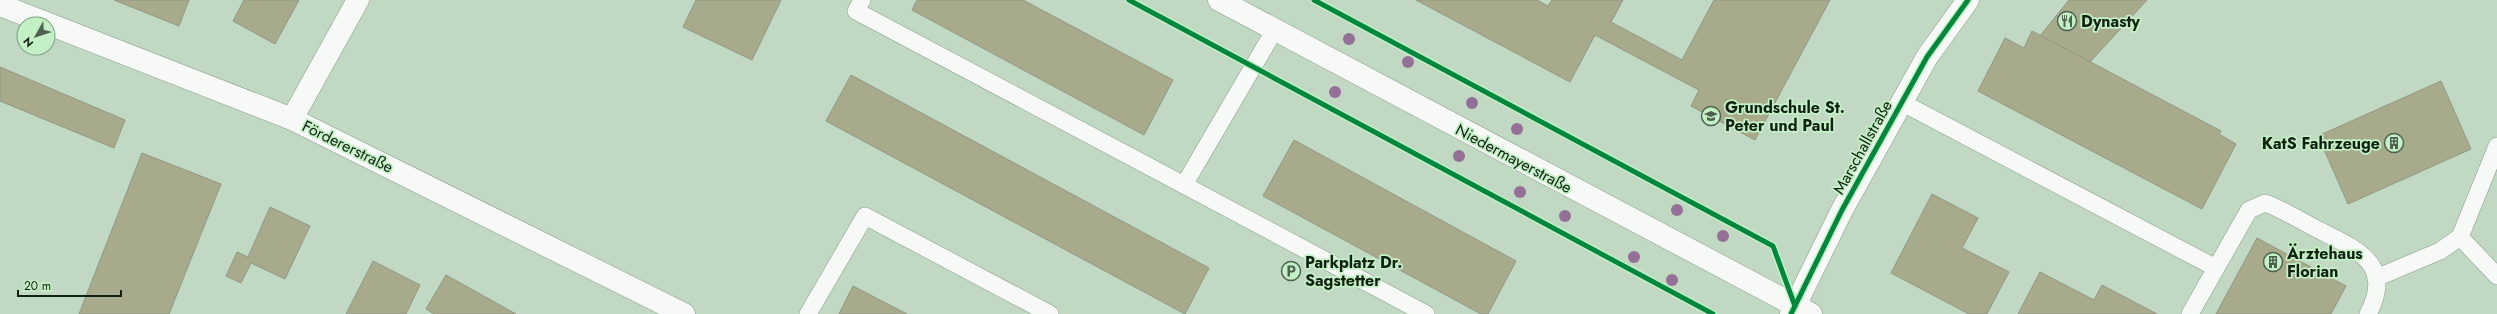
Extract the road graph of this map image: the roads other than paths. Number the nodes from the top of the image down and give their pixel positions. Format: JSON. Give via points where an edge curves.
{"nodes":[{"id":1,"x":358,"y":0,"type":"edge"},
{"id":2,"x":862,"y":0,"type":"edge"},
{"id":3,"x":1219,"y":0,"type":"edge"},
{"id":4,"x":1968,"y":0,"type":"edge"},
{"id":5,"x":0,"y":5,"type":"edge"},
{"id":6,"x":1274,"y":31,"type":"junction"},
{"id":7,"x":1901,"y":102,"type":"junction"},
{"id":8,"x":292,"y":119,"type":"junction"},
{"id":9,"x":2497,"y":146,"type":"edge"},
{"id":10,"x":1184,"y":185,"type":"junction"},
{"id":11,"x":2460,"y":237,"type":"junction"},
{"id":12,"x":2216,"y":268,"type":"junction"},
{"id":13,"x":2497,"y":276,"type":"edge"},
{"id":14,"x":2376,"y":278,"type":"junction"},
{"id":15,"x":1799,"y":311,"type":"edge"},
{"id":16,"x":676,"y":312,"type":"edge"},
{"id":17,"x":808,"y":314,"type":"edge"},
{"id":18,"x":1050,"y":314,"type":"edge"},
{"id":19,"x":1426,"y":314,"type":"edge"},
{"id":20,"x":2190,"y":314,"type":"edge"},
{"id":21,"x":2368,"y":314,"type":"edge"}],
"edges":[{"from":1,"to":8,"type":"street"},
{"from":2,"to":10,"type":"lane","via":[[856,11]]},
{"from":3,"to":6,"type":"street","name":"Niedermayerstraße"},
{"from":4,"to":7,"type":"street","name":"Marschallstraße","via":[[1927,57]]},
{"from":5,"to":8,"type":"street","name":"Fördererstraße"},
{"from":6,"to":10,"type":"lane"},
{"from":6,"to":15,"type":"street","name":"Niedermayerstraße"},
{"from":7,"to":12,"type":"lane"},
{"from":7,"to":15,"type":"street","name":"Marschallstraße","via":[[1842,210]]},
{"from":8,"to":16,"type":"street","name":"Fördererstraße"},
{"from":9,"to":11,"type":"lane"},
{"from":10,"to":19,"type":"lane"},
{"from":11,"to":13,"type":"lane"},
{"from":11,"to":14,"type":"lane","via":[[2440,251]]},
{"from":12,"to":14,"type":"lane","via":[[2249,210],[2265,203],[2358,251],[2366,257]]},
{"from":12,"to":20,"type":"lane"},
{"from":14,"to":21,"type":"lane","via":[[2378,291]]},
{"from":17,"to":18,"type":"lane","via":[[865,216]]}]}
